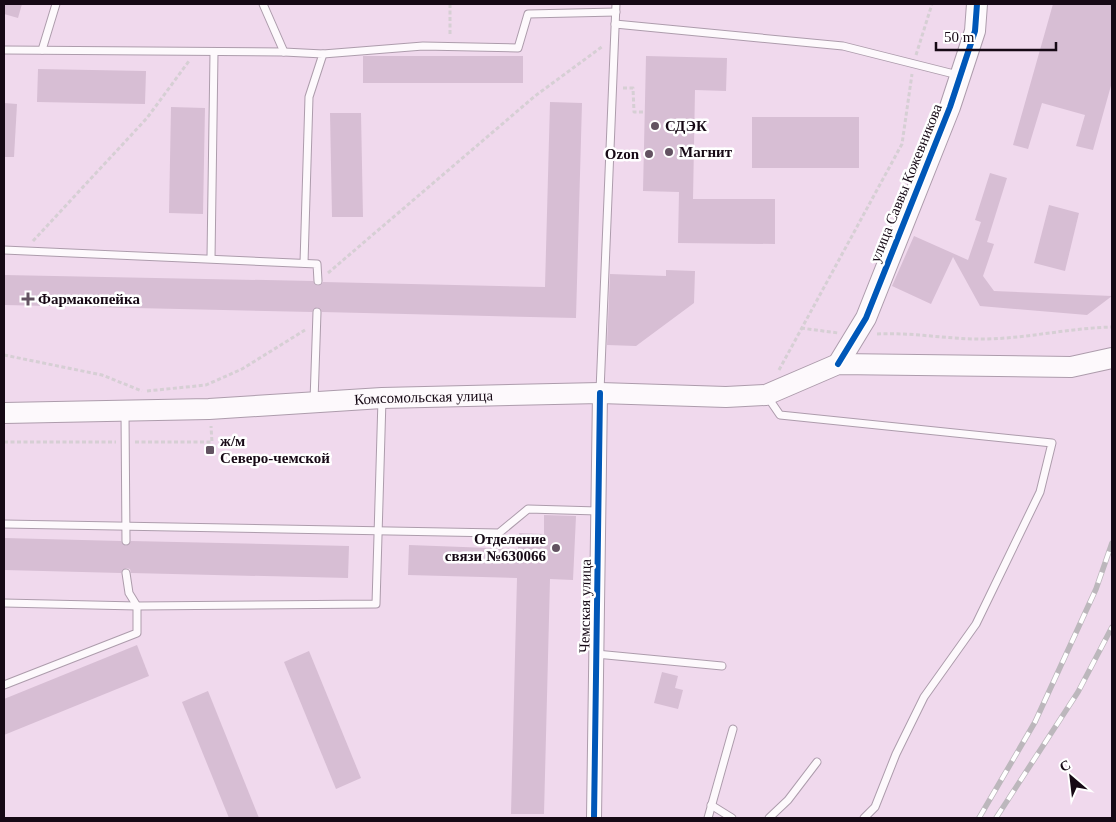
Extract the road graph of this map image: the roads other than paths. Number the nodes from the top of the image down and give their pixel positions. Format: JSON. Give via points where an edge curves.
{"nodes":[{"id":1,"x":56,"y":4,"type":"edge"},
{"id":2,"x":263,"y":4,"type":"edge"},
{"id":3,"x":616,"y":4,"type":"edge"},
{"id":4,"x":977,"y":4,"type":"edge"},
{"id":5,"x":616,"y":12,"type":"junction"},
{"id":6,"x":615,"y":24,"type":"junction"},
{"id":7,"x":4,"y":50,"type":"edge"},
{"id":8,"x":42,"y":50,"type":"junction"},
{"id":9,"x":284,"y":52,"type":"junction"},
{"id":10,"x":214,"y":53,"type":"junction"},
{"id":11,"x":323,"y":54,"type":"junction"},
{"id":12,"x":960,"y":76,"type":"junction"},
{"id":13,"x":4,"y":250,"type":"edge"},
{"id":14,"x":211,"y":258,"type":"junction"},
{"id":15,"x":304,"y":263,"type":"junction"},
{"id":16,"x":318,"y":281,"type":"road end"},
{"id":17,"x":317,"y":312,"type":"dead end"},
{"id":18,"x":1112,"y":358,"type":"edge"},
{"id":19,"x":838,"y":364,"type":"junction"},
{"id":20,"x":600,"y":393,"type":"junction"},
{"id":21,"x":766,"y":395,"type":"junction"},
{"id":22,"x":382,"y":398,"type":"junction"},
{"id":23,"x":314,"y":402,"type":"junction"},
{"id":24,"x":125,"y":411,"type":"junction"},
{"id":25,"x":4,"y":413,"type":"edge"},
{"id":26,"x":598,"y":511,"type":"junction"},
{"id":27,"x":4,"y":524,"type":"edge"},
{"id":28,"x":126,"y":527,"type":"junction"},
{"id":29,"x":379,"y":530,"type":"junction"},
{"id":30,"x":126,"y":541,"type":"dead end"},
{"id":31,"x":126,"y":573,"type":"dead end"},
{"id":32,"x":4,"y":603,"type":"edge"},
{"id":33,"x":137,"y":606,"type":"junction"},
{"id":34,"x":596,"y":654,"type":"junction"},
{"id":35,"x":722,"y":666,"type":"dead end"},
{"id":36,"x":4,"y":685,"type":"edge"},
{"id":37,"x":733,"y":729,"type":"dead end"},
{"id":38,"x":817,"y":762,"type":"dead end"},
{"id":39,"x":711,"y":805,"type":"junction"},
{"id":40,"x":594,"y":818,"type":"edge"},
{"id":41,"x":708,"y":818,"type":"edge"},
{"id":42,"x":732,"y":818,"type":"edge"},
{"id":43,"x":769,"y":818,"type":"edge"},
{"id":44,"x":864,"y":818,"type":"edge"}],
"edges":[{"from":1,"to":8,"type":"lane"},
{"from":2,"to":9,"type":"lane"},
{"from":3,"to":5,"type":"lane"},
{"from":4,"to":12,"type":"main road","name":"улица Саввы Кожевникова","via":[[975,31]]},
{"from":5,"to":6,"type":"lane"},
{"from":5,"to":11,"type":"lane","via":[[528,14],[518,48],[423,46]]},
{"from":6,"to":12,"type":"lane","via":[[843,46]]},
{"from":6,"to":20,"type":"lane"},
{"from":7,"to":8,"type":"lane"},
{"from":8,"to":10,"type":"lane"},
{"from":9,"to":10,"type":"lane"},
{"from":9,"to":11,"type":"lane"},
{"from":10,"to":14,"type":"lane"},
{"from":11,"to":15,"type":"lane","via":[[309,97]]},
{"from":12,"to":19,"type":"main road","name":"улица Саввы Кожевникова","via":[[866,318]]},
{"from":13,"to":14,"type":"lane"},
{"from":14,"to":15,"type":"lane"},
{"from":15,"to":16,"type":"lane","via":[[316,264]]},
{"from":17,"to":23,"type":"lane"},
{"from":18,"to":19,"type":"main road","via":[[1071,367]]},
{"from":19,"to":21,"type":"main road","name":"Комсомольская улица"},
{"from":20,"to":21,"type":"main road","name":"Комсомольская улица"},
{"from":20,"to":22,"type":"main road","name":"Комсомольская улица"},
{"from":20,"to":26,"type":"street","name":"Чемская улица"},
{"from":21,"to":44,"type":"lane","via":[[780,415],[1052,444],[1040,492],[976,624],[924,697],[874,807]]},
{"from":22,"to":23,"type":"main road","name":"Комсомольская улица"},
{"from":22,"to":29,"type":"lane"},
{"from":23,"to":24,"type":"main road","name":"Комсомольская улица"},
{"from":24,"to":25,"type":"main road","name":"Комсомольская улица"},
{"from":24,"to":28,"type":"lane"},
{"from":26,"to":29,"type":"lane","via":[[528,509],[498,533]]},
{"from":26,"to":34,"type":"street","name":"Чемская улица"},
{"from":27,"to":28,"type":"lane"},
{"from":28,"to":29,"type":"lane"},
{"from":28,"to":30,"type":"lane"},
{"from":29,"to":33,"type":"lane","via":[[376,604]]},
{"from":31,"to":33,"type":"lane","via":[[129,593]]},
{"from":32,"to":33,"type":"lane"},
{"from":33,"to":36,"type":"lane","via":[[137,634]]},
{"from":34,"to":35,"type":"lane"},
{"from":34,"to":40,"type":"street","name":"Чемская улица"},
{"from":37,"to":39,"type":"lane"},
{"from":38,"to":43,"type":"lane","via":[[788,800]]},
{"from":39,"to":41,"type":"lane"},
{"from":39,"to":42,"type":"lane"}]}
